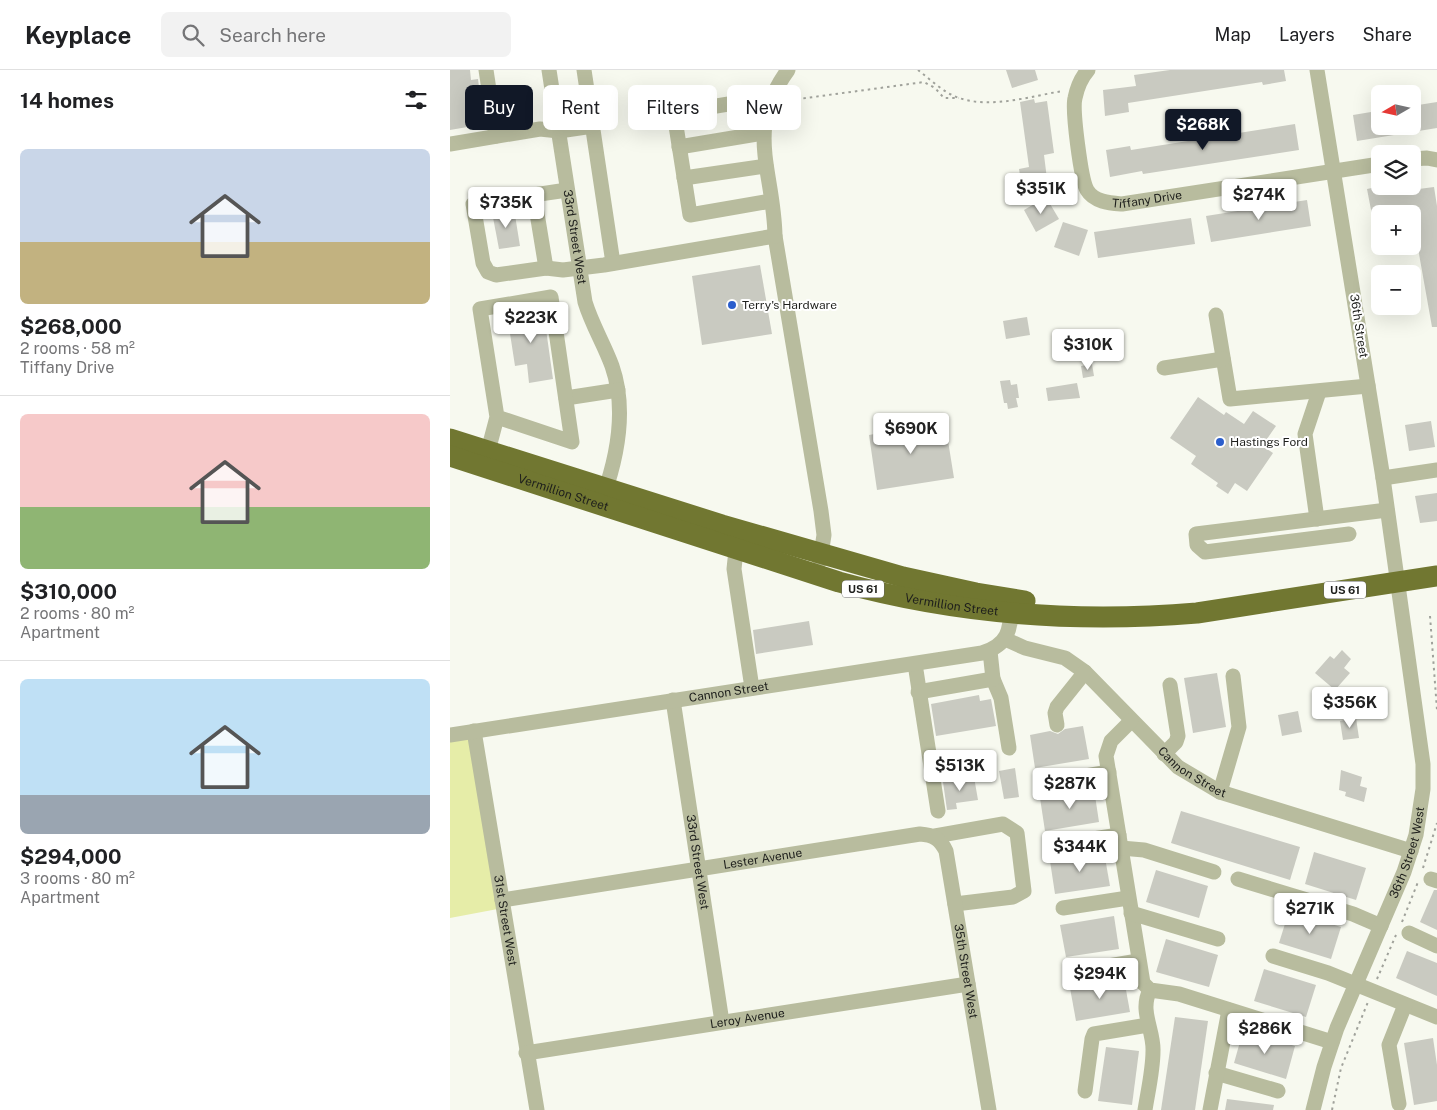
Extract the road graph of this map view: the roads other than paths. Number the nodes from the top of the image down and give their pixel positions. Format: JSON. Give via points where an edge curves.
{"nodes":[{"id":1,"x":486,"y":70,"type":"edge"},
{"id":2,"x":549,"y":70,"type":"edge"},
{"id":3,"x":584,"y":70,"type":"edge"},
{"id":4,"x":788,"y":70,"type":"edge"},
{"id":5,"x":1088,"y":70,"type":"edge"},
{"id":6,"x":1316,"y":70,"type":"edge"},
{"id":7,"x":586,"y":85,"type":"edge"},
{"id":8,"x":778,"y":85,"type":"edge"},
{"id":9,"x":727,"y":103,"type":"edge"},
{"id":10,"x":566,"y":130,"type":"edge"},
{"id":11,"x":593,"y":130,"type":"edge"},
{"id":12,"x":763,"y":130,"type":"edge"},
{"id":13,"x":559,"y":131,"type":"junction"},
{"id":14,"x":763,"y":133,"type":"junction"},
{"id":15,"x":496,"y":136,"type":"junction"},
{"id":16,"x":450,"y":144,"type":"edge"},
{"id":17,"x":679,"y":147,"type":"junction"},
{"id":18,"x":1421,"y":158,"type":"edge"},
{"id":19,"x":1437,"y":160,"type":"edge"},
{"id":20,"x":1371,"y":165,"type":"edge"},
{"id":21,"x":766,"y":166,"type":"junction"},
{"id":22,"x":1334,"y":171,"type":"junction"},
{"id":23,"x":684,"y":178,"type":"junction"},
{"id":24,"x":567,"y":190,"type":"junction"},
{"id":25,"x":534,"y":195,"type":"junction"},
{"id":26,"x":771,"y":201,"type":"junction"},
{"id":27,"x":776,"y":236,"type":"junction"},
{"id":28,"x":613,"y":264,"type":"junction"},
{"id":29,"x":579,"y":267,"type":"junction"},
{"id":30,"x":546,"y":268,"type":"junction"},
{"id":31,"x":1216,"y":315,"type":"dead end"},
{"id":32,"x":1223,"y":359,"type":"junction"},
{"id":33,"x":1164,"y":368,"type":"dead end"},
{"id":34,"x":1368,"y":386,"type":"junction"},
{"id":35,"x":618,"y":390,"type":"junction"},
{"id":36,"x":1319,"y":392,"type":"junction"},
{"id":37,"x":566,"y":398,"type":"junction"},
{"id":38,"x":497,"y":417,"type":"junction"},
{"id":39,"x":450,"y":439,"type":"edge"},
{"id":40,"x":488,"y":451,"type":"junction"},
{"id":41,"x":450,"y":456,"type":"edge"},
{"id":42,"x":1437,"y":470,"type":"edge"},
{"id":43,"x":1383,"y":478,"type":"junction"},
{"id":44,"x":603,"y":496,"type":"junction"},
{"id":45,"x":1387,"y":510,"type":"junction"},
{"id":46,"x":1317,"y":519,"type":"junction"},
{"id":47,"x":1349,"y":534,"type":"dead end"},
{"id":48,"x":736,"y":550,"type":"junction"},
{"id":49,"x":822,"y":553,"type":"junction"},
{"id":50,"x":817,"y":575,"type":"junction"},
{"id":51,"x":1437,"y":576,"type":"edge"},
{"id":52,"x":1398,"y":582,"type":"junction"},
{"id":53,"x":1012,"y":607,"type":"junction"},
{"id":54,"x":1005,"y":639,"type":"junction"},
{"id":55,"x":990,"y":651,"type":"junction"},
{"id":56,"x":915,"y":664,"type":"junction"},
{"id":57,"x":1085,"y":672,"type":"junction"},
{"id":58,"x":1233,"y":676,"type":"dead end"},
{"id":59,"x":993,"y":679,"type":"junction"},
{"id":60,"x":1170,"y":685,"type":"dead end"},
{"id":61,"x":752,"y":688,"type":"junction"},
{"id":62,"x":918,"y":692,"type":"junction"},
{"id":63,"x":673,"y":700,"type":"junction"},
{"id":64,"x":1131,"y":720,"type":"junction"},
{"id":65,"x":1058,"y":726,"type":"dead end"},
{"id":66,"x":474,"y":731,"type":"junction"},
{"id":67,"x":450,"y":735,"type":"edge"},
{"id":68,"x":1009,"y":748,"type":"dead end"},
{"id":69,"x":1164,"y":754,"type":"junction"},
{"id":70,"x":1430,"y":764,"type":"edge"},
{"id":71,"x":1109,"y":772,"type":"junction"},
{"id":72,"x":1044,"y":783,"type":"dead end"},
{"id":73,"x":1220,"y":792,"type":"junction"},
{"id":74,"x":938,"y":811,"type":"dead end"},
{"id":75,"x":935,"y":836,"type":"junction"},
{"id":76,"x":1120,"y":841,"type":"junction"},
{"id":77,"x":1054,"y":845,"type":"dead end"},
{"id":78,"x":1411,"y":851,"type":"junction"},
{"id":79,"x":698,"y":868,"type":"junction"},
{"id":80,"x":1214,"y":872,"type":"dead end"},
{"id":81,"x":1238,"y":879,"type":"dead end"},
{"id":82,"x":502,"y":900,"type":"junction"},
{"id":83,"x":955,"y":904,"type":"junction"},
{"id":84,"x":1130,"y":906,"type":"junction"},
{"id":85,"x":1063,"y":908,"type":"dead end"},
{"id":86,"x":1380,"y":926,"type":"junction"},
{"id":87,"x":1402,"y":932,"type":"road end"},
{"id":88,"x":1218,"y":939,"type":"dead end"},
{"id":89,"x":1437,"y":946,"type":"edge"},
{"id":90,"x":1273,"y":956,"type":"dead end"},
{"id":91,"x":1138,"y":961,"type":"junction"},
{"id":92,"x":1073,"y":972,"type":"dead end"},
{"id":93,"x":968,"y":984,"type":"junction"},
{"id":94,"x":1356,"y":984,"type":"junction"},
{"id":95,"x":1150,"y":990,"type":"junction"},
{"id":96,"x":1405,"y":1005,"type":"junction"},
{"id":97,"x":1229,"y":1010,"type":"junction"},
{"id":98,"x":1437,"y":1018,"type":"edge"},
{"id":99,"x":722,"y":1022,"type":"junction"},
{"id":100,"x":1148,"y":1025,"type":"junction"},
{"id":101,"x":1332,"y":1042,"type":"junction"},
{"id":102,"x":526,"y":1053,"type":"junction"},
{"id":103,"x":1216,"y":1073,"type":"junction"},
{"id":104,"x":1085,"y":1091,"type":"dead end"},
{"id":105,"x":1278,"y":1091,"type":"dead end"},
{"id":106,"x":1399,"y":1104,"type":"dead end"},
{"id":107,"x":537,"y":1110,"type":"edge"},
{"id":108,"x":989,"y":1110,"type":"edge"},
{"id":109,"x":1145,"y":1110,"type":"edge"},
{"id":110,"x":1210,"y":1110,"type":"edge"},
{"id":111,"x":1313,"y":1110,"type":"edge"}],
"edges":[{"from":1,"to":15,"type":"street"},
{"from":2,"to":13,"type":"street","name":"33rd Street West"},
{"from":3,"to":7,"type":"street"},
{"from":4,"to":8,"type":"street"},
{"from":5,"to":22,"type":"street","name":"Tiffany Drive","via":[[1076,92],[1074,114],[1083,181],[1087,191],[1097,199],[1122,204]]},
{"from":6,"to":22,"type":"street","name":"36th Street"},
{"from":9,"to":17,"type":"street","via":[[674,113]]},
{"from":10,"to":13,"type":"street"},
{"from":11,"to":28,"type":"street"},
{"from":12,"to":14,"type":"street"},
{"from":13,"to":15,"type":"street","via":[[540,129]]},
{"from":13,"to":24,"type":"street","name":"33rd Street West"},
{"from":14,"to":17,"type":"street"},
{"from":14,"to":21,"type":"street"},
{"from":15,"to":16,"type":"street"},
{"from":17,"to":23,"type":"street"},
{"from":18,"to":19,"type":"street"},
{"from":20,"to":22,"type":"street","name":"Tiffany Drive"},
{"from":21,"to":23,"type":"street"},
{"from":21,"to":26,"type":"street"},
{"from":22,"to":34,"type":"street","name":"36th Street"},
{"from":23,"to":26,"type":"street","via":[[690,215]]},
{"from":24,"to":25,"type":"street"},
{"from":24,"to":29,"type":"street","name":"33rd Street West"},
{"from":25,"to":30,"type":"street"},
{"from":25,"to":30,"type":"street","via":[[473,204],[483,263],[488,272],[496,275]]},
{"from":26,"to":27,"type":"street"},
{"from":27,"to":28,"type":"street"},
{"from":27,"to":49,"type":"street","via":[[821,511]]},
{"from":28,"to":29,"type":"street"},
{"from":29,"to":30,"type":"street","via":[[563,270]]},
{"from":29,"to":35,"type":"street","name":"33rd Street West","via":[[592,324],[611,365]]},
{"from":31,"to":32,"type":"street"},
{"from":32,"to":33,"type":"street"},
{"from":32,"to":36,"type":"street","via":[[1230,399]]},
{"from":34,"to":36,"type":"street"},
{"from":34,"to":43,"type":"street","name":"36th Street"},
{"from":35,"to":37,"type":"street"},
{"from":35,"to":44,"type":"street","name":"33rd Street West","via":[[618,442]]},
{"from":36,"to":46,"type":"street","via":[[1305,434]]},
{"from":37,"to":38,"type":"street","via":[[572,442]]},
{"from":37,"to":38,"type":"street","via":[[552,297],[480,308]]},
{"from":38,"to":40,"type":"street"},
{"from":39,"to":40,"type":"highway","name":"Vermillion Street","number":"US 61"},
{"from":40,"to":44,"type":"highway","name":"Vermillion Street","number":"US 61"},
{"from":41,"to":44,"type":"highway","name":"Vermillion Street","number":"US 61"},
{"from":42,"to":43,"type":"street"},
{"from":43,"to":45,"type":"street","name":"36th Street"},
{"from":44,"to":48,"type":"highway","name":"Vermillion Street","number":"US 61"},
{"from":44,"to":49,"type":"highway","name":"Vermillion Street","number":"US 61"},
{"from":45,"to":46,"type":"street"},
{"from":45,"to":52,"type":"street","name":"36th Street"},
{"from":46,"to":47,"type":"street","via":[[1196,534],[1197,545],[1205,552]]},
{"from":48,"to":50,"type":"highway","name":"Vermillion Street","number":"US 61"},
{"from":48,"to":61,"type":"street","via":[[734,569]]},
{"from":49,"to":50,"type":"street"},
{"from":49,"to":53,"type":"highway","name":"Vermillion Street","number":"US 61"},
{"from":50,"to":53,"type":"highway","name":"Vermillion Street","number":"US 61","via":[[889,596]]},
{"from":51,"to":52,"type":"highway","number":"US 61"},
{"from":52,"to":53,"type":"highway","name":"Vermillion Street","number":"US 61","via":[[1292,598]]},
{"from":52,"to":70,"type":"street","name":"36th Street West"},
{"from":53,"to":54,"type":"street","via":[[1010,630]]},
{"from":54,"to":55,"type":"street","name":"Cannon Street"},
{"from":54,"to":57,"type":"street","name":"Cannon Street","via":[[1025,648],[1065,658]]},
{"from":55,"to":56,"type":"street","name":"Cannon Street"},
{"from":55,"to":59,"type":"street"},
{"from":56,"to":61,"type":"street","name":"Cannon Street"},
{"from":56,"to":62,"type":"street"},
{"from":57,"to":64,"type":"street","name":"Cannon Street"},
{"from":57,"to":65,"type":"street","via":[[1056,707]]},
{"from":58,"to":73,"type":"street","via":[[1239,727]]},
{"from":59,"to":62,"type":"street"},
{"from":59,"to":68,"type":"street","via":[[1001,698]]},
{"from":60,"to":69,"type":"street","via":[[1178,736]]},
{"from":61,"to":63,"type":"street","name":"Cannon Street"},
{"from":62,"to":74,"type":"street"},
{"from":63,"to":66,"type":"street","name":"Cannon Street"},
{"from":63,"to":79,"type":"street","name":"33rd Street West"},
{"from":64,"to":69,"type":"street","name":"Cannon Street"},
{"from":64,"to":71,"type":"street","via":[[1107,749]]},
{"from":66,"to":67,"type":"street","name":"Cannon Street"},
{"from":66,"to":82,"type":"street","name":"31st Street West"},
{"from":69,"to":73,"type":"street","name":"Cannon Street","via":[[1178,767]]},
{"from":70,"to":78,"type":"street","name":"36th Street West"},
{"from":71,"to":72,"type":"street"},
{"from":71,"to":76,"type":"street"},
{"from":73,"to":78,"type":"street","name":"Cannon Street"},
{"from":75,"to":79,"type":"street","name":"Lester Avenue","via":[[920,834]]},
{"from":75,"to":83,"type":"street","name":"35th Street West","via":[[946,851]]},
{"from":75,"to":83,"type":"street","name":"Lester Avenue","via":[[1003,824],[1017,833],[1024,891],[1013,897]]},
{"from":76,"to":77,"type":"street"},
{"from":76,"to":80,"type":"street"},
{"from":76,"to":84,"type":"street"},
{"from":78,"to":86,"type":"street","name":"36th Street West"},
{"from":79,"to":82,"type":"street","name":"Lester Avenue"},
{"from":79,"to":99,"type":"street","name":"33rd Street West"},
{"from":81,"to":86,"type":"street","via":[[1353,914]]},
{"from":82,"to":102,"type":"street","name":"31st Street West"},
{"from":83,"to":93,"type":"street","name":"35th Street West"},
{"from":84,"to":85,"type":"street"},
{"from":84,"to":88,"type":"street"},
{"from":84,"to":91,"type":"street"},
{"from":86,"to":94,"type":"street","name":"36th Street West"},
{"from":87,"to":89,"type":"street"},
{"from":90,"to":94,"type":"street"},
{"from":91,"to":92,"type":"street"},
{"from":91,"to":95,"type":"street","via":[[1144,983]]},
{"from":93,"to":99,"type":"street","name":"Leroy Avenue"},
{"from":93,"to":108,"type":"street","name":"35th Street West"},
{"from":94,"to":96,"type":"street"},
{"from":94,"to":101,"type":"street","name":"36th Street West"},
{"from":95,"to":97,"type":"street","via":[[1179,994]]},
{"from":95,"to":100,"type":"street","via":[[1146,997]]},
{"from":96,"to":98,"type":"street"},
{"from":96,"to":106,"type":"street","via":[[1388,1045]]},
{"from":97,"to":101,"type":"street"},
{"from":97,"to":103,"type":"street"},
{"from":99,"to":102,"type":"street","name":"Leroy Avenue"},
{"from":100,"to":104,"type":"street","via":[[1094,1034]]},
{"from":100,"to":109,"type":"street","via":[[1154,1050]]},
{"from":101,"to":111,"type":"street","name":"36th Street West"},
{"from":102,"to":107,"type":"street","name":"31st Street West"},
{"from":103,"to":105,"type":"street"},
{"from":103,"to":110,"type":"street"}]}
